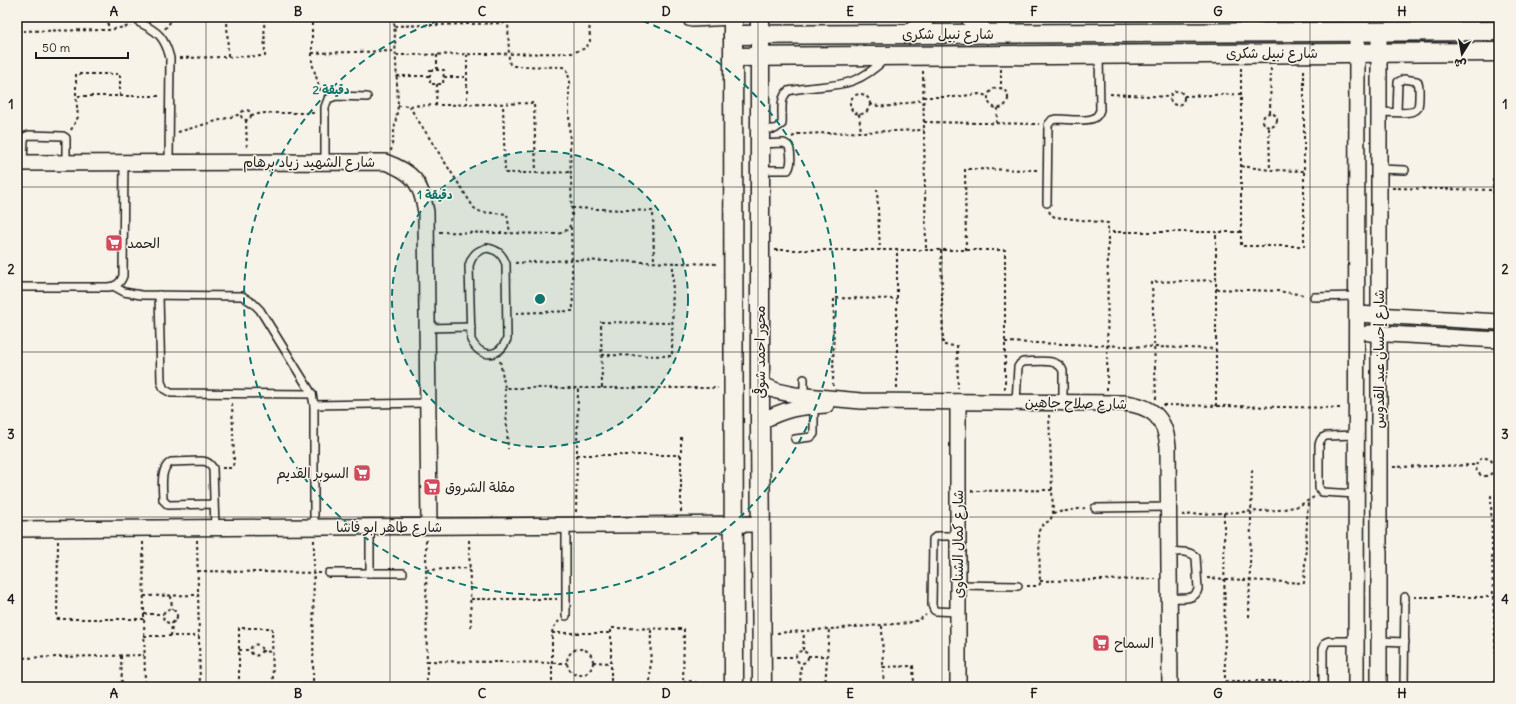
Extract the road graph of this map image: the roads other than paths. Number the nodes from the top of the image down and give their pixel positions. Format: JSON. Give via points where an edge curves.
{"nodes":[{"id":1,"x":687,"y":17,"type":"edge"},
{"id":2,"x":760,"y":17,"type":"edge"},
{"id":3,"x":926,"y":17,"type":"edge"},
{"id":4,"x":970,"y":17,"type":"edge"},
{"id":5,"x":140,"y":23,"type":"road end"},
{"id":6,"x":733,"y":25,"type":"edge"},
{"id":7,"x":1149,"y":25,"type":"edge"},
{"id":8,"x":1379,"y":31,"type":"junction"},
{"id":9,"x":1499,"y":31,"type":"edge"},
{"id":10,"x":1357,"y":32,"type":"junction"},
{"id":11,"x":909,"y":34,"type":"junction"},
{"id":12,"x":987,"y":34,"type":"junction"},
{"id":13,"x":760,"y":35,"type":"junction"},
{"id":14,"x":861,"y":35,"type":"junction"},
{"id":15,"x":1379,"y":52,"type":"junction"},
{"id":16,"x":1499,"y":52,"type":"edge"},
{"id":17,"x":1357,"y":53,"type":"junction"},
{"id":18,"x":1099,"y":54,"type":"junction"},
{"id":19,"x":862,"y":56,"type":"junction"},
{"id":20,"x":889,"y":56,"type":"junction"},
{"id":21,"x":733,"y":57,"type":"junction"},
{"id":22,"x":760,"y":57,"type":"junction"},
{"id":23,"x":367,"y":97,"type":"dead end"},
{"id":24,"x":1379,"y":112,"type":"junction"},
{"id":25,"x":1397,"y":112,"type":"junction"},
{"id":26,"x":760,"y":136,"type":"junction"},
{"id":27,"x":124,"y":162,"type":"junction"},
{"id":28,"x":169,"y":162,"type":"junction"},
{"id":29,"x":325,"y":162,"type":"junction"},
{"id":30,"x":20,"y":163,"type":"edge"},
{"id":31,"x":66,"y":163,"type":"junction"},
{"id":32,"x":1379,"y":169,"type":"junction"},
{"id":33,"x":760,"y":170,"type":"junction"},
{"id":34,"x":1405,"y":170,"type":"dead end"},
{"id":35,"x":1047,"y":203,"type":"road end"},
{"id":36,"x":115,"y":286,"type":"junction"},
{"id":37,"x":17,"y":287,"type":"edge"},
{"id":38,"x":159,"y":295,"type":"junction"},
{"id":39,"x":1356,"y":296,"type":"junction"},
{"id":40,"x":1314,"y":297,"type":"road end"},
{"id":41,"x":1356,"y":314,"type":"junction"},
{"id":42,"x":1379,"y":315,"type":"junction"},
{"id":43,"x":1499,"y":322,"type":"edge"},
{"id":44,"x":471,"y":327,"type":"junction"},
{"id":45,"x":427,"y":328,"type":"junction"},
{"id":46,"x":1356,"y":332,"type":"junction"},
{"id":47,"x":1378,"y":333,"type":"junction"},
{"id":48,"x":1499,"y":340,"type":"edge"},
{"id":49,"x":804,"y":379,"type":"dead end"},
{"id":50,"x":760,"y":384,"type":"junction"},
{"id":51,"x":312,"y":394,"type":"junction"},
{"id":52,"x":809,"y":401,"type":"junction"},
{"id":53,"x":861,"y":401,"type":"junction"},
{"id":54,"x":958,"y":402,"type":"junction"},
{"id":55,"x":1011,"y":402,"type":"junction"},
{"id":56,"x":1056,"y":402,"type":"junction"},
{"id":57,"x":428,"y":403,"type":"junction"},
{"id":58,"x":314,"y":405,"type":"junction"},
{"id":59,"x":760,"y":422,"type":"junction"},
{"id":60,"x":1356,"y":435,"type":"junction"},
{"id":61,"x":795,"y":439,"type":"dead end"},
{"id":62,"x":1356,"y":494,"type":"junction"},
{"id":63,"x":214,"y":504,"type":"junction"},
{"id":64,"x":1094,"y":508,"type":"road end"},
{"id":65,"x":1168,"y":511,"type":"junction"},
{"id":66,"x":734,"y":524,"type":"junction"},
{"id":67,"x":761,"y":524,"type":"junction"},
{"id":68,"x":428,"y":526,"type":"junction"},
{"id":69,"x":571,"y":526,"type":"junction"},
{"id":70,"x":314,"y":527,"type":"junction"},
{"id":71,"x":370,"y":527,"type":"junction"},
{"id":72,"x":216,"y":528,"type":"junction"},
{"id":73,"x":17,"y":529,"type":"edge"},
{"id":74,"x":958,"y":536,"type":"junction"},
{"id":75,"x":1169,"y":552,"type":"junction"},
{"id":76,"x":329,"y":573,"type":"road end"},
{"id":77,"x":370,"y":573,"type":"junction"},
{"id":78,"x":403,"y":573,"type":"dead end"},
{"id":79,"x":958,"y":585,"type":"junction"},
{"id":80,"x":1018,"y":586,"type":"road end"},
{"id":81,"x":1405,"y":597,"type":"road end"},
{"id":82,"x":1169,"y":598,"type":"junction"},
{"id":83,"x":958,"y":612,"type":"junction"},
{"id":84,"x":566,"y":616,"type":"road end"},
{"id":85,"x":1356,"y":641,"type":"junction"},
{"id":86,"x":1379,"y":641,"type":"junction"},
{"id":87,"x":1405,"y":642,"type":"junction"},
{"id":88,"x":1322,"y":684,"type":"edge"},
{"id":89,"x":734,"y":687,"type":"edge"},
{"id":90,"x":762,"y":687,"type":"edge"},
{"id":91,"x":958,"y":687,"type":"edge"},
{"id":92,"x":1170,"y":687,"type":"edge"},
{"id":93,"x":1356,"y":687,"type":"edge"},
{"id":94,"x":1379,"y":687,"type":"edge"},
{"id":95,"x":1404,"y":687,"type":"edge"}],
"edges":[{"from":1,"to":6,"type":"lane","via":[[688,22],[692,23]]},
{"from":2,"to":13,"type":"street","name":"محور احمد شوقى"},
{"from":3,"to":11,"type":"street"},
{"from":4,"to":12,"type":"street"},
{"from":5,"to":28,"type":"lane","via":[[160,36],[167,46],[170,58]]},
{"from":6,"to":13,"type":"street","name":"شارع نبيل شكرى"},
{"from":6,"to":21,"type":"street","name":"محور احمد شوقى"},
{"from":7,"to":10,"type":"street","name":"شارع نبيل شكرى"},
{"from":7,"to":12,"type":"street","name":"شارع نبيل شكرى"},
{"from":8,"to":9,"type":"street","name":"شارع نبيل شكرى"},
{"from":8,"to":10,"type":"street","name":"شارع نبيل شكرى"},
{"from":8,"to":15,"type":"street","name":"شارع إحسان عبد القدوس"},
{"from":10,"to":17,"type":"street","name":"شارع إحسان عبد القدوس"},
{"from":11,"to":12,"type":"street","name":"شارع نبيل شكرى"},
{"from":11,"to":14,"type":"street","name":"شارع نبيل شكرى"},
{"from":13,"to":14,"type":"street","name":"شارع نبيل شكرى"},
{"from":13,"to":22,"type":"street","name":"محور احمد شوقى"},
{"from":14,"to":19,"type":"street"},
{"from":15,"to":16,"type":"street","name":"شارع نبيل شكرى"},
{"from":15,"to":17,"type":"street","name":"شارع نبيل شكرى"},
{"from":15,"to":24,"type":"street","name":"شارع إحسان عبد القدوس"},
{"from":17,"to":18,"type":"street","name":"شارع نبيل شكرى"},
{"from":17,"to":39,"type":"street","name":"شارع إحسان عبد القدوس"},
{"from":18,"to":20,"type":"street","name":"شارع نبيل شكرى"},
{"from":18,"to":35,"type":"lane","via":[[1098,115],[1094,119],[1057,119],[1048,125]]},
{"from":19,"to":20,"type":"street","name":"شارع نبيل شكرى"},
{"from":19,"to":22,"type":"street","name":"شارع نبيل شكرى"},
{"from":20,"to":26,"type":"lane","via":[[859,79],[841,85],[788,90],[782,100],[782,124]]},
{"from":21,"to":22,"type":"street","name":"شارع نبيل شكرى"},
{"from":21,"to":66,"type":"street","name":"محور احمد شوقى"},
{"from":22,"to":26,"type":"street","name":"محور احمد شوقى"},
{"from":23,"to":29,"type":"lane","via":[[336,96],[328,99],[325,113]]},
{"from":24,"to":25,"type":"lane"},
{"from":24,"to":32,"type":"street","name":"شارع إحسان عبد القدوس"},
{"from":25,"to":25,"type":"lane","via":[[1412,113],[1417,109],[1419,86],[1416,81],[1404,79],[1398,82]]},
{"from":26,"to":33,"type":"street","name":"محور احمد شوقى"},
{"from":26,"to":33,"type":"lane","via":[[787,144],[790,149],[788,170]]},
{"from":27,"to":28,"type":"street","name":"شارع الشهيد زياد برهام"},
{"from":27,"to":31,"type":"street","name":"شارع الشهيد زياد برهام"},
{"from":27,"to":36,"type":"lane","via":[[123,276]]},
{"from":28,"to":29,"type":"street","name":"شارع الشهيد زياد برهام"},
{"from":29,"to":45,"type":"street","name":"شارع الشهيد زياد برهام","via":[[385,162],[401,168],[414,179],[423,194],[426,212]]},
{"from":30,"to":31,"type":"street","name":"شارع الشهيد زياد برهام"},
{"from":30,"to":31,"type":"lane","via":[[26,136],[60,135],[66,138]]},
{"from":32,"to":34,"type":"lane"},
{"from":32,"to":42,"type":"street","name":"شارع إحسان عبد القدوس"},
{"from":33,"to":50,"type":"street","name":"محور احمد شوقى"},
{"from":36,"to":37,"type":"lane"},
{"from":36,"to":38,"type":"lane","via":[[131,294]]},
{"from":38,"to":51,"type":"lane","via":[[242,296],[253,303],[260,310]]},
{"from":38,"to":51,"type":"lane","via":[[161,382],[164,389],[171,393]]},
{"from":39,"to":40,"type":"lane"},
{"from":39,"to":41,"type":"street","name":"شارع إحسان عبد القدوس"},
{"from":41,"to":42,"type":"street"},
{"from":41,"to":46,"type":"street","name":"شارع إحسان عبد القدوس"},
{"from":42,"to":43,"type":"street"},
{"from":42,"to":47,"type":"street","name":"شارع إحسان عبد القدوس"},
{"from":44,"to":44,"type":"lane","via":[[469,266],[472,257],[478,251],[487,248],[496,250],[503,256],[506,264],[507,339],[504,346],[498,352],[490,354],[475,348],[471,340]]},
{"from":44,"to":45,"type":"lane"},
{"from":45,"to":57,"type":"street","name":"شارع الشهيد زياد برهام"},
{"from":46,"to":47,"type":"street"},
{"from":46,"to":60,"type":"street","name":"شارع إحسان عبد القدوس"},
{"from":47,"to":48,"type":"street"},
{"from":47,"to":86,"type":"street","name":"شارع إحسان عبد القدوس"},
{"from":49,"to":52,"type":"lane"},
{"from":50,"to":52,"type":"street","name":"شارع صلاح جاهين"},
{"from":50,"to":59,"type":"street","name":"محور احمد شوقى"},
{"from":51,"to":58,"type":"lane"},
{"from":52,"to":53,"type":"street","name":"شارع صلاح جاهين"},
{"from":52,"to":53,"type":"street","name":"شارع صلاح جاهين"},
{"from":52,"to":59,"type":"street","name":"شارع صلاح جاهين"},
{"from":52,"to":61,"type":"lane","via":[[814,434],[811,438]]},
{"from":53,"to":54,"type":"street","name":"شارع صلاح جاهين"},
{"from":54,"to":55,"type":"street","name":"شارع صلاح جاهين"},
{"from":54,"to":74,"type":"street","name":"شارع كمال الشناوى"},
{"from":55,"to":56,"type":"street","name":"شارع صلاح جاهين"},
{"from":55,"to":56,"type":"lane","via":[[1018,368],[1024,362],[1054,362],[1062,367]]},
{"from":56,"to":65,"type":"street","name":"شارع صلاح جاهين","via":[[1138,404],[1151,410],[1161,420],[1166,433]]},
{"from":57,"to":58,"type":"lane"},
{"from":57,"to":68,"type":"street","name":"شارع الشهيد زياد برهام"},
{"from":58,"to":70,"type":"lane"},
{"from":59,"to":67,"type":"street","name":"محور احمد شوقى"},
{"from":60,"to":62,"type":"street","name":"شارع إحسان عبد القدوس"},
{"from":60,"to":62,"type":"lane","via":[[1326,436],[1319,441],[1319,488],[1322,492]]},
{"from":62,"to":85,"type":"street","name":"شارع إحسان عبد القدوس"},
{"from":63,"to":63,"type":"lane","via":[[213,468],[210,464],[206,461],[167,464],[163,472],[163,500],[168,505]]},
{"from":63,"to":72,"type":"lane"},
{"from":64,"to":65,"type":"lane"},
{"from":65,"to":75,"type":"street","name":"شارع صلاح جاهين"},
{"from":66,"to":67,"type":"street","name":"شارع طاهر ابو فاشا"},
{"from":66,"to":69,"type":"street","name":"شارع طاهر ابو فاشا"},
{"from":66,"to":89,"type":"street","name":"محور احمد شوقى"},
{"from":67,"to":90,"type":"street","name":"محور احمد شوقى"},
{"from":68,"to":69,"type":"street","name":"شارع طاهر ابو فاشا"},
{"from":68,"to":71,"type":"street","name":"شارع طاهر ابو فاشا"},
{"from":69,"to":84,"type":"lane"},
{"from":70,"to":71,"type":"street","name":"شارع طاهر ابو فاشا"},
{"from":70,"to":72,"type":"street","name":"شارع طاهر ابو فاشا"},
{"from":71,"to":77,"type":"lane"},
{"from":72,"to":73,"type":"street","name":"شارع طاهر ابو فاشا"},
{"from":74,"to":79,"type":"street","name":"شارع كمال الشناوى"},
{"from":74,"to":83,"type":"lane","via":[[937,536],[933,539],[932,605],[936,611]]},
{"from":75,"to":82,"type":"street","name":"شارع صلاح جاهين"},
{"from":75,"to":82,"type":"lane","via":[[1193,553],[1197,561],[1197,593],[1191,598]]},
{"from":76,"to":77,"type":"lane"},
{"from":77,"to":78,"type":"lane"},
{"from":79,"to":80,"type":"lane"},
{"from":79,"to":83,"type":"street","name":"شارع كمال الشناوى"},
{"from":81,"to":87,"type":"lane"},
{"from":82,"to":92,"type":"street","name":"شارع صلاح جاهين"},
{"from":83,"to":91,"type":"street","name":"شارع كمال الشناوى"},
{"from":85,"to":88,"type":"lane","via":[[1326,642],[1323,649]]},
{"from":85,"to":93,"type":"street","name":"شارع إحسان عبد القدوس"},
{"from":86,"to":87,"type":"lane"},
{"from":86,"to":94,"type":"street","name":"شارع إحسان عبد القدوس"},
{"from":87,"to":95,"type":"lane"}]}
